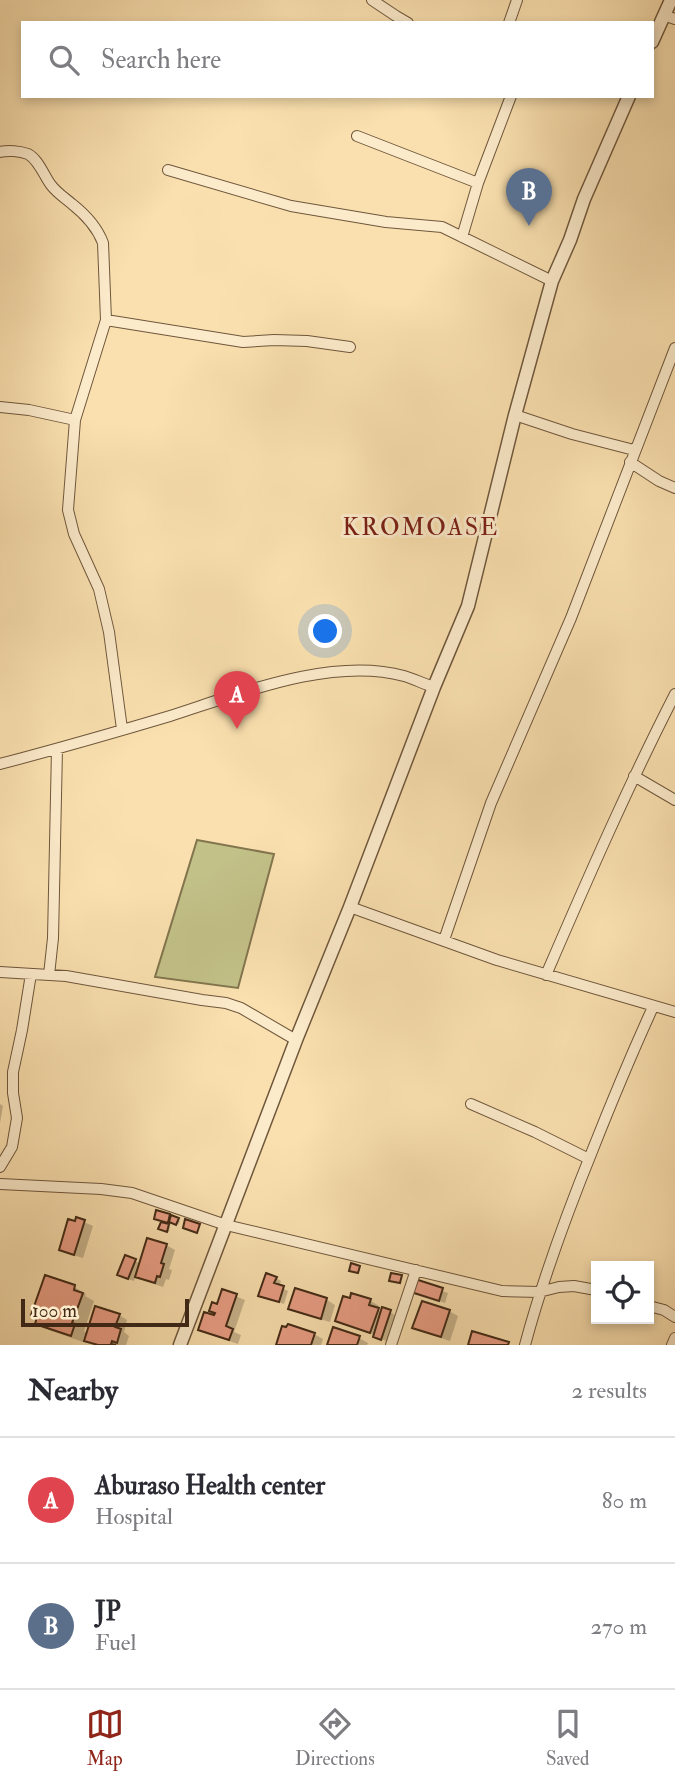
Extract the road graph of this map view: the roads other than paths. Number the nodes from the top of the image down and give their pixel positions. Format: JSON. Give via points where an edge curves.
{"nodes":[{"id":1,"x":373,"y":0,"type":"edge"},
{"id":2,"x":517,"y":0,"type":"edge"},
{"id":3,"x":671,"y":0,"type":"edge"},
{"id":4,"x":669,"y":17,"type":"edge"},
{"id":5,"x":405,"y":21,"type":"edge"},
{"id":6,"x":510,"y":21,"type":"edge"},
{"id":7,"x":654,"y":39,"type":"edge"},
{"id":8,"x":510,"y":98,"type":"edge"},
{"id":9,"x":628,"y":98,"type":"edge"},
{"id":10,"x":357,"y":136,"type":"dead end"},
{"id":11,"x":0,"y":152,"type":"edge"},
{"id":12,"x":168,"y":170,"type":"dead end"},
{"id":13,"x":478,"y":183,"type":"junction"},
{"id":14,"x":462,"y":237,"type":"junction"},
{"id":15,"x":552,"y":281,"type":"junction"},
{"id":16,"x":106,"y":320,"type":"junction"},
{"id":17,"x":351,"y":347,"type":"dead end"},
{"id":18,"x":675,"y":348,"type":"edge"},
{"id":19,"x":0,"y":407,"type":"edge"},
{"id":20,"x":515,"y":415,"type":"junction"},
{"id":21,"x":75,"y":420,"type":"junction"},
{"id":22,"x":634,"y":450,"type":"junction"},
{"id":23,"x":630,"y":462,"type":"junction"},
{"id":24,"x":675,"y":488,"type":"edge"},
{"id":25,"x":434,"y":687,"type":"junction"},
{"id":26,"x":675,"y":694,"type":"edge"},
{"id":27,"x":122,"y":729,"type":"junction"},
{"id":28,"x":57,"y":749,"type":"junction"},
{"id":29,"x":0,"y":764,"type":"edge"},
{"id":30,"x":634,"y":776,"type":"junction"},
{"id":31,"x":675,"y":800,"type":"edge"},
{"id":32,"x":350,"y":907,"type":"junction"},
{"id":33,"x":444,"y":940,"type":"junction"},
{"id":34,"x":0,"y":972,"type":"edge"},
{"id":35,"x":31,"y":974,"type":"junction"},
{"id":36,"x":49,"y":975,"type":"junction"},
{"id":37,"x":546,"y":975,"type":"junction"},
{"id":38,"x":653,"y":1006,"type":"junction"},
{"id":39,"x":675,"y":1012,"type":"edge"},
{"id":40,"x":296,"y":1041,"type":"junction"},
{"id":41,"x":471,"y":1104,"type":"dead end"},
{"id":42,"x":589,"y":1158,"type":"junction"},
{"id":43,"x":0,"y":1167,"type":"edge"},
{"id":44,"x":0,"y":1184,"type":"edge"},
{"id":45,"x":226,"y":1225,"type":"junction"},
{"id":46,"x":416,"y":1270,"type":"junction"},
{"id":47,"x":591,"y":1289,"type":"edge"},
{"id":48,"x":539,"y":1292,"type":"junction"},
{"id":49,"x":654,"y":1307,"type":"edge"},
{"id":50,"x":675,"y":1317,"type":"edge"},
{"id":51,"x":675,"y":1338,"type":"edge"},
{"id":52,"x":180,"y":1345,"type":"edge"},
{"id":53,"x":391,"y":1345,"type":"edge"},
{"id":54,"x":525,"y":1345,"type":"edge"},
{"id":55,"x":671,"y":1345,"type":"edge"}],
"edges":[{"from":1,"to":5,"type":"street"},
{"from":2,"to":6,"type":"street"},
{"from":3,"to":4,"type":"street"},
{"from":4,"to":7,"type":"street"},
{"from":8,"to":13,"type":"street"},
{"from":9,"to":15,"type":"street"},
{"from":10,"to":13,"type":"street"},
{"from":11,"to":16,"type":"street","via":[[29,155],[99,234]]},
{"from":12,"to":14,"type":"street","via":[[291,206],[442,227]]},
{"from":13,"to":14,"type":"street"},
{"from":14,"to":15,"type":"street"},
{"from":15,"to":20,"type":"street"},
{"from":16,"to":17,"type":"street","via":[[243,342],[307,341]]},
{"from":16,"to":21,"type":"street"},
{"from":18,"to":22,"type":"street"},
{"from":19,"to":21,"type":"street"},
{"from":20,"to":22,"type":"street"},
{"from":20,"to":25,"type":"street","via":[[468,606]]},
{"from":21,"to":27,"type":"street","via":[[68,510],[99,589]]},
{"from":22,"to":23,"type":"street"},
{"from":23,"to":24,"type":"street"},
{"from":23,"to":33,"type":"street","via":[[571,618],[491,803]]},
{"from":25,"to":27,"type":"street","via":[[368,671],[324,673]]},
{"from":25,"to":32,"type":"street"},
{"from":26,"to":30,"type":"street"},
{"from":27,"to":28,"type":"street"},
{"from":28,"to":29,"type":"street"},
{"from":28,"to":36,"type":"street"},
{"from":30,"to":31,"type":"street"},
{"from":30,"to":37,"type":"street"},
{"from":32,"to":33,"type":"street"},
{"from":32,"to":40,"type":"street"},
{"from":33,"to":37,"type":"street"},
{"from":34,"to":35,"type":"street"},
{"from":35,"to":36,"type":"street"},
{"from":35,"to":43,"type":"street","via":[[13,1072],[18,1118],[12,1147]]},
{"from":36,"to":40,"type":"street","via":[[226,1003]]},
{"from":37,"to":38,"type":"street"},
{"from":38,"to":39,"type":"street"},
{"from":38,"to":42,"type":"street"},
{"from":40,"to":45,"type":"street"},
{"from":41,"to":42,"type":"street"},
{"from":42,"to":48,"type":"street"},
{"from":44,"to":45,"type":"street","via":[[132,1193]]},
{"from":45,"to":46,"type":"street"},
{"from":45,"to":52,"type":"street"},
{"from":46,"to":48,"type":"street","via":[[502,1291]]},
{"from":46,"to":53,"type":"street"},
{"from":47,"to":48,"type":"street","via":[[574,1286]]},
{"from":48,"to":54,"type":"street"},
{"from":49,"to":50,"type":"street"},
{"from":51,"to":55,"type":"street"}]}
